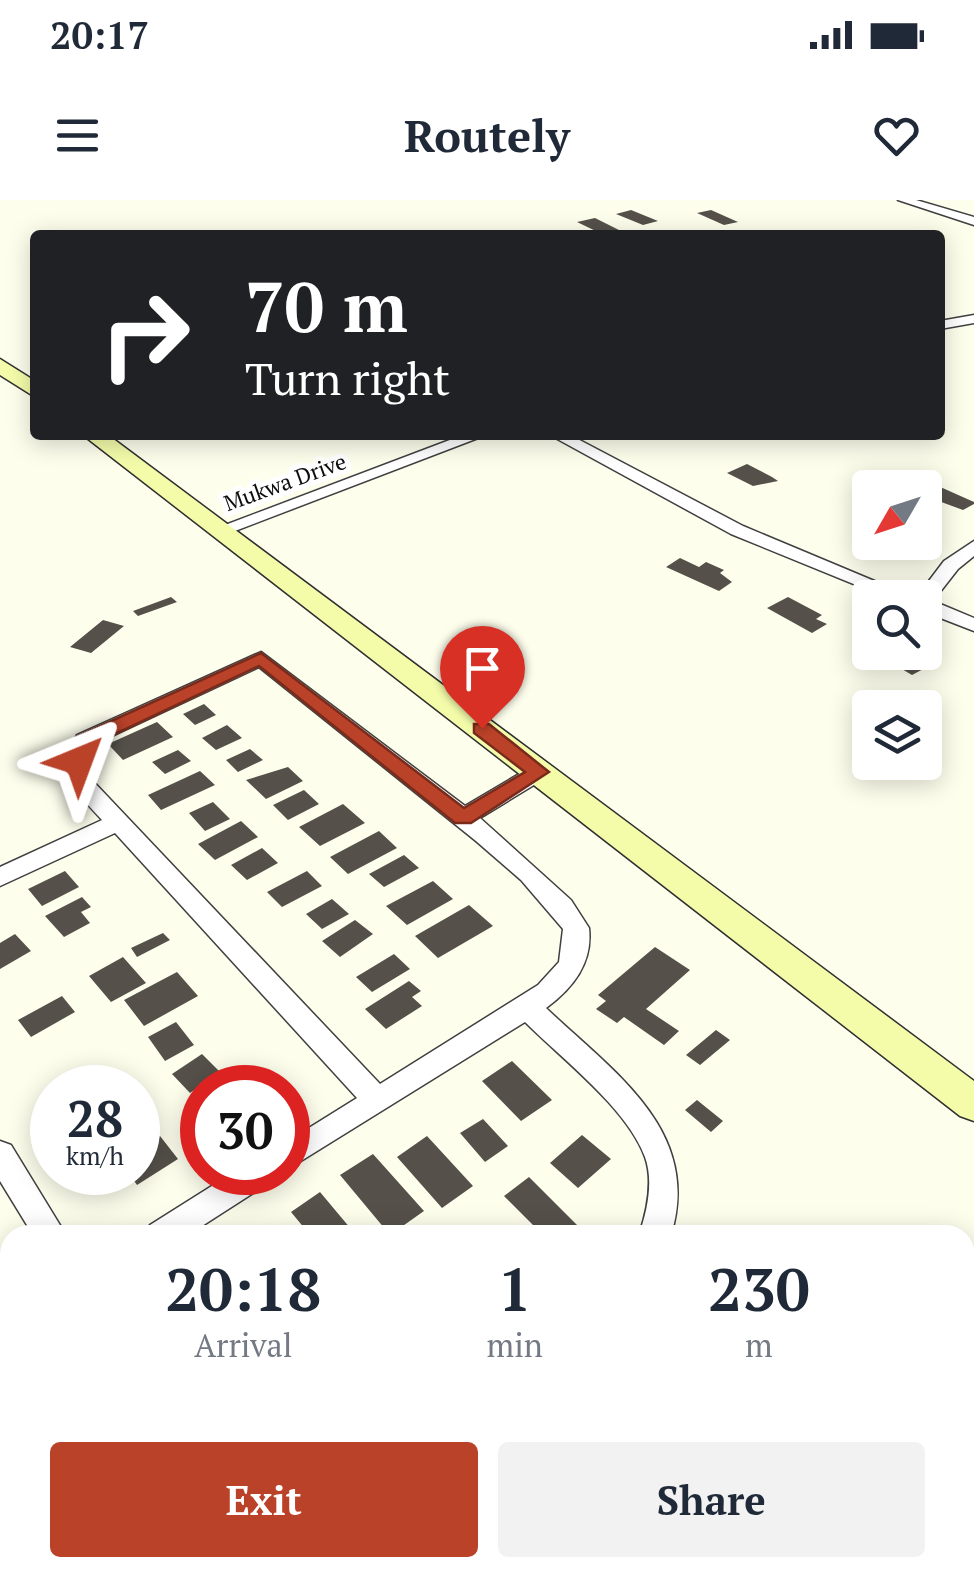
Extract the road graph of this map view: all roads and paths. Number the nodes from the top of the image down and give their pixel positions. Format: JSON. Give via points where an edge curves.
{"nodes":[{"id":1,"x":904,"y":200,"type":"edge"},
{"id":2,"x":974,"y":221,"type":"edge"},
{"id":3,"x":974,"y":319,"type":"edge"},
{"id":4,"x":945,"y":324,"type":"edge"},
{"id":5,"x":0,"y":365,"type":"edge"},
{"id":6,"x":30,"y":387,"type":"edge"},
{"id":7,"x":101,"y":440,"type":"edge"},
{"id":8,"x":464,"y":440,"type":"edge"},
{"id":9,"x":567,"y":440,"type":"edge"},
{"id":10,"x":221,"y":530,"type":"junction"},
{"id":11,"x":974,"y":547,"type":"edge"},
{"id":12,"x":861,"y":580,"type":"edge"},
{"id":13,"x":940,"y":580,"type":"edge"},
{"id":14,"x":942,"y":610,"type":"edge"},
{"id":15,"x":974,"y":625,"type":"edge"},
{"id":16,"x":539,"y":772,"type":"junction"},
{"id":17,"x":463,"y":818,"type":"junction"},
{"id":18,"x":118,"y":822,"type":"junction"},
{"id":19,"x":0,"y":877,"type":"edge"},
{"id":20,"x":527,"y":1007,"type":"junction"},
{"id":21,"x":378,"y":1100,"type":"junction"},
{"id":22,"x":974,"y":1104,"type":"edge"},
{"id":23,"x":310,"y":1142,"type":"edge"},
{"id":24,"x":0,"y":1154,"type":"edge"},
{"id":25,"x":224,"y":1195,"type":"edge"},
{"id":26,"x":44,"y":1225,"type":"edge"},
{"id":27,"x":177,"y":1225,"type":"edge"},
{"id":28,"x":658,"y":1225,"type":"edge"}],
"edges":[{"from":1,"to":2,"type":"street"},
{"from":3,"to":4,"type":"street"},
{"from":5,"to":6,"type":"street"},
{"from":7,"to":10,"type":"street"},
{"from":8,"to":10,"type":"street","name":"Mukwa Drive"},
{"from":9,"to":12,"type":"street","via":[[736,530]]},
{"from":10,"to":16,"type":"street"},
{"from":11,"to":13,"type":"street"},
{"from":14,"to":15,"type":"street"},
{"from":16,"to":17,"type":"street"},
{"from":16,"to":22,"type":"street"},
{"from":17,"to":18,"type":"street","via":[[261,658],[86,740],[80,781]]},
{"from":17,"to":20,"type":"street","via":[[562,904],[576,927],[575,956],[556,988]]},
{"from":18,"to":19,"type":"street"},
{"from":18,"to":21,"type":"street"},
{"from":20,"to":21,"type":"street"},
{"from":20,"to":28,"type":"street","via":[[626,1107],[660,1154],[664,1211]]},
{"from":21,"to":23,"type":"street"},
{"from":24,"to":26,"type":"street"},
{"from":25,"to":27,"type":"street"}]}
